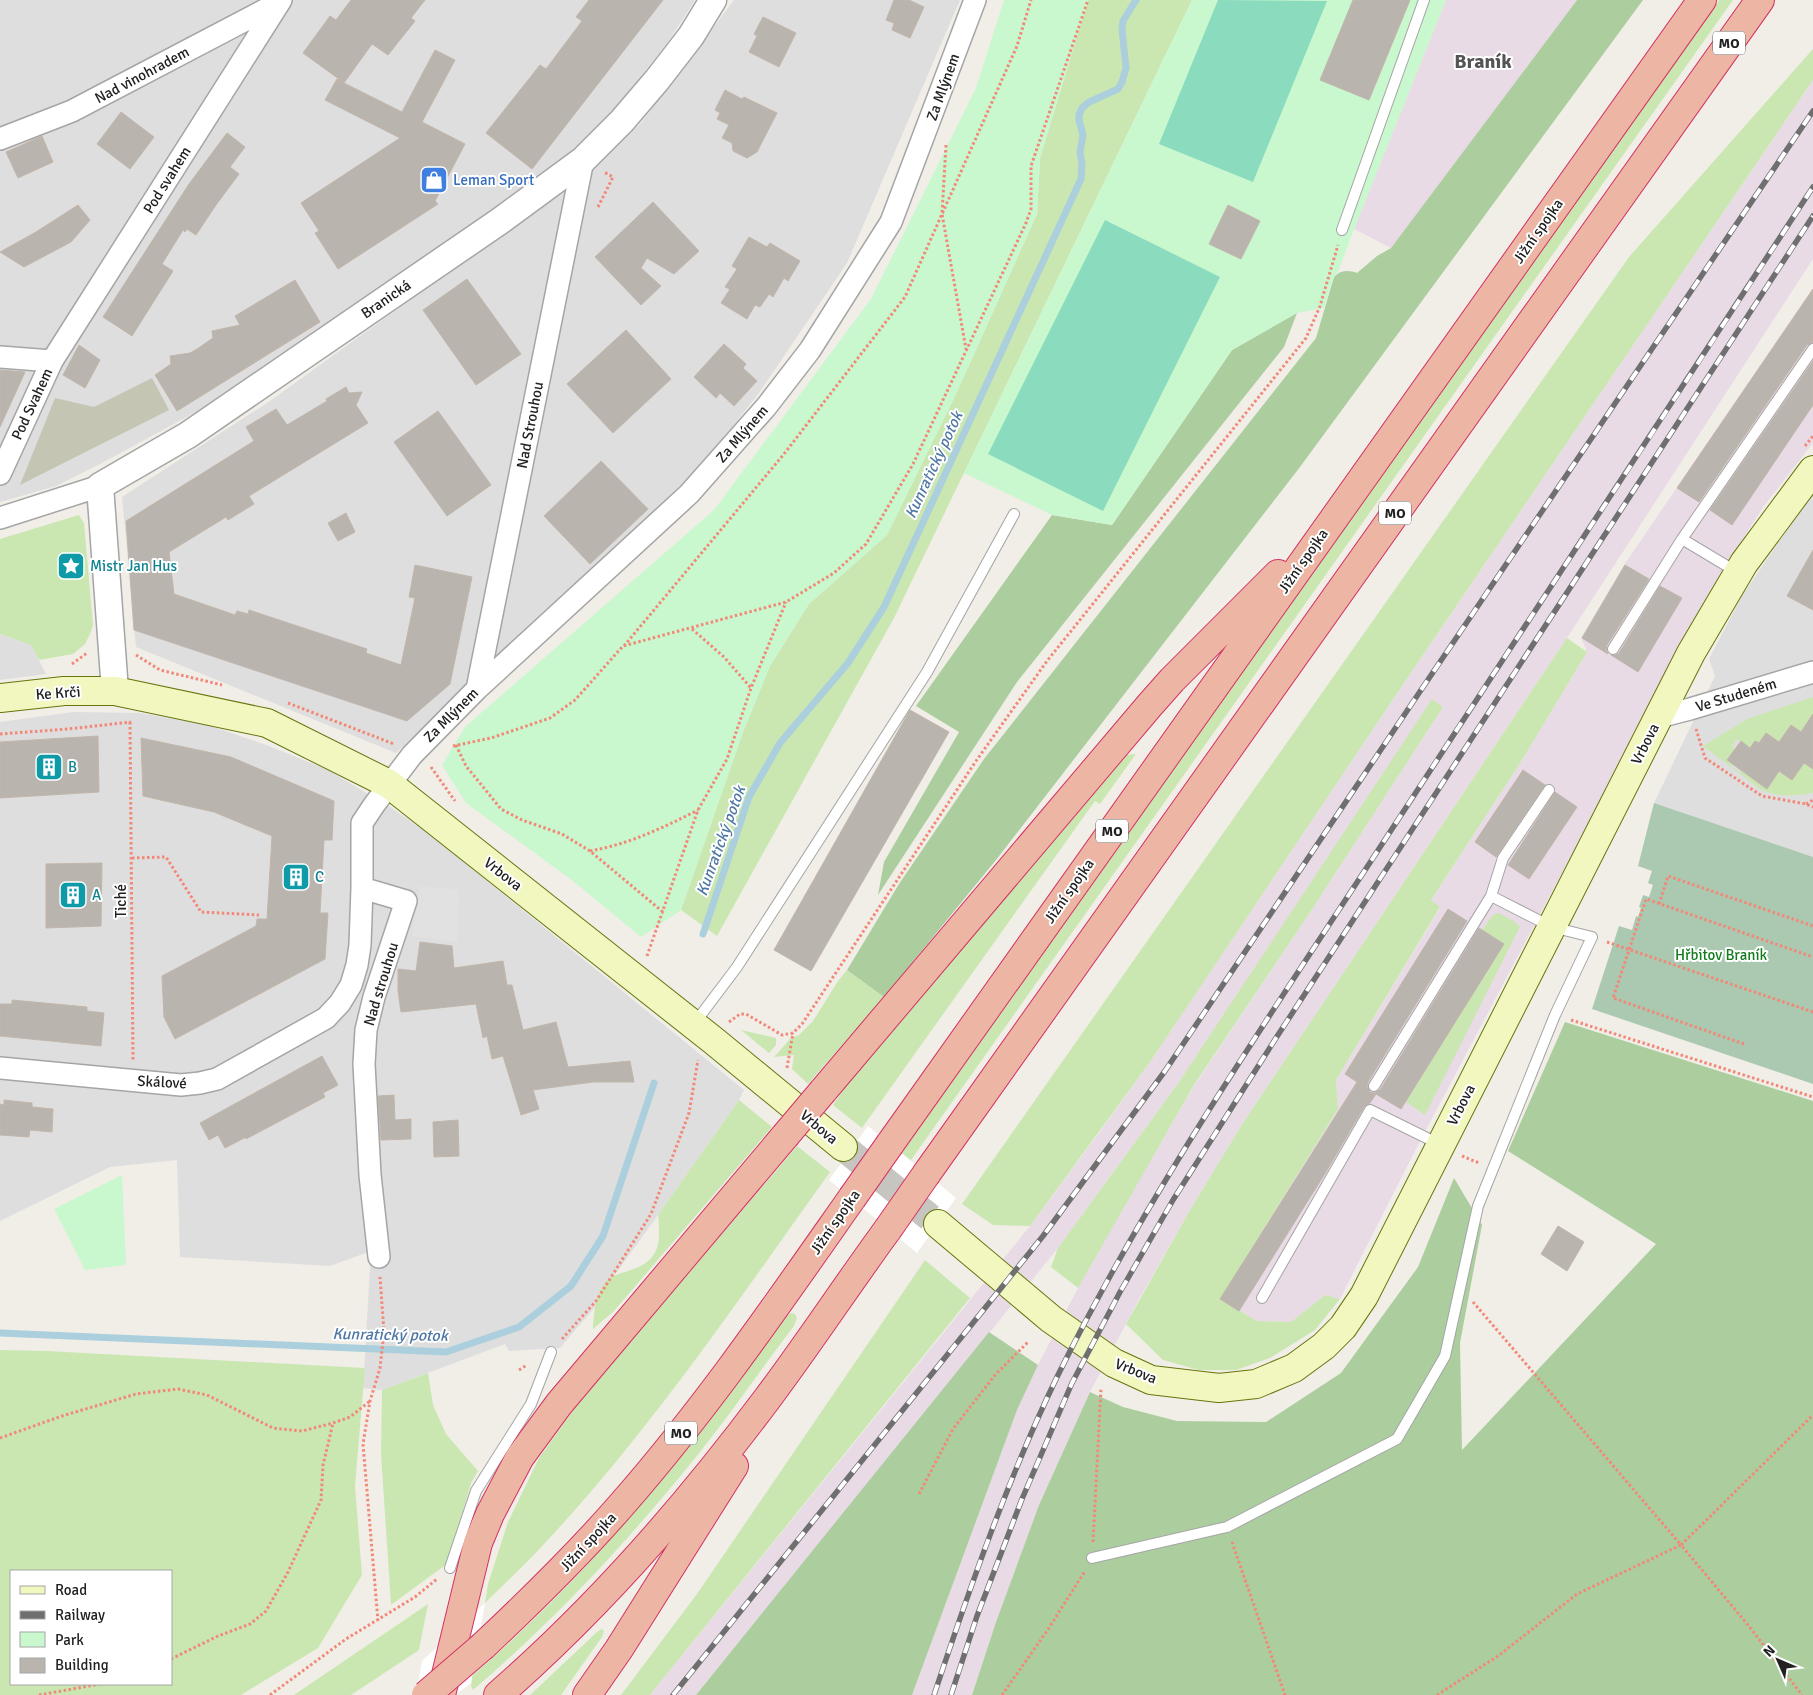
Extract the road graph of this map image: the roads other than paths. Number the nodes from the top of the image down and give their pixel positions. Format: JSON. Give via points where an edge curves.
{"nodes":[{"id":1,"x":713,"y":0,"type":"edge"},
{"id":2,"x":975,"y":0,"type":"edge"},
{"id":3,"x":1424,"y":0,"type":"edge"},
{"id":4,"x":1702,"y":0,"type":"edge"},
{"id":5,"x":1760,"y":0,"type":"edge"},
{"id":6,"x":280,"y":1,"type":"edge"},
{"id":7,"x":0,"y":139,"type":"edge"},
{"id":8,"x":583,"y":160,"type":"junction"},
{"id":9,"x":1342,"y":230,"type":"road end"},
{"id":10,"x":1813,"y":349,"type":"edge"},
{"id":11,"x":0,"y":357,"type":"edge"},
{"id":12,"x":52,"y":361,"type":"junction"},
{"id":13,"x":1813,"y":470,"type":"edge"},
{"id":14,"x":0,"y":474,"type":"edge"},
{"id":15,"x":100,"y":486,"type":"junction"},
{"id":16,"x":1014,"y":514,"type":"dead end"},
{"id":17,"x":0,"y":518,"type":"edge"},
{"id":18,"x":1334,"y":518,"type":"junction"},
{"id":19,"x":1682,"y":539,"type":"junction"},
{"id":20,"x":1738,"y":573,"type":"junction"},
{"id":21,"x":1613,"y":649,"type":"dead end"},
{"id":22,"x":1813,"y":672,"type":"edge"},
{"id":23,"x":477,"y":689,"type":"junction"},
{"id":24,"x":115,"y":691,"type":"junction"},
{"id":25,"x":0,"y":698,"type":"edge"},
{"id":26,"x":1658,"y":717,"type":"junction"},
{"id":27,"x":390,"y":784,"type":"junction"},
{"id":28,"x":1548,"y":790,"type":"dead end"},
{"id":29,"x":362,"y":888,"type":"junction"},
{"id":30,"x":1490,"y":896,"type":"junction"},
{"id":31,"x":1552,"y":927,"type":"junction"},
{"id":32,"x":693,"y":1025,"type":"junction"},
{"id":33,"x":0,"y":1068,"type":"edge"},
{"id":34,"x":1374,"y":1086,"type":"dead end"},
{"id":35,"x":1442,"y":1145,"type":"junction"},
{"id":36,"x":843,"y":1147,"type":"tunnel mouth"},
{"id":37,"x":938,"y":1224,"type":"tunnel mouth"},
{"id":38,"x":379,"y":1256,"type":"road end"},
{"id":39,"x":847,"y":1285,"type":"junction"},
{"id":40,"x":1262,"y":1298,"type":"dead end"},
{"id":41,"x":550,"y":1352,"type":"road end"},
{"id":42,"x":1092,"y":1558,"type":"road end"},
{"id":43,"x":450,"y":1568,"type":"road end"},
{"id":44,"x":426,"y":1695,"type":"edge"},
{"id":45,"x":441,"y":1695,"type":"edge"},
{"id":46,"x":498,"y":1695,"type":"edge"},
{"id":47,"x":587,"y":1695,"type":"edge"}],
"edges":[{"from":1,"to":8,"type":"street","name":"Branická","via":[[691,36],[657,80],[622,122]]},
{"from":2,"to":23,"type":"street","name":"Za Mlýnem","via":[[891,222],[810,350],[766,408],[689,494]]},
{"from":3,"to":9,"type":"lane"},
{"from":4,"to":18,"type":"highway","name":"Jižní spojka","number":"MO"},
{"from":5,"to":39,"type":"highway","number":"MO","bridge":true},
{"from":6,"to":7,"type":"street","name":"Nad vinohradem","via":[[72,111]]},
{"from":6,"to":12,"type":"street","name":"Pod svahem"},
{"from":8,"to":15,"type":"street","name":"Branická","via":[[500,221],[188,434]]},
{"from":8,"to":23,"type":"street","name":"Nad Strouhou"},
{"from":10,"to":19,"type":"lane"},
{"from":11,"to":12,"type":"street"},
{"from":12,"to":14,"type":"street","name":"Pod Svahem"},
{"from":13,"to":20,"type":"main road","name":"Vrbova"},
{"from":15,"to":17,"type":"street","name":"Branická"},
{"from":15,"to":24,"type":"street"},
{"from":16,"to":32,"type":"lane","via":[[927,672],[737,968]]},
{"from":18,"to":44,"type":"highway","name":"Jižní spojka","number":"MO","bridge":true,"via":[[852,1198],[664,1455],[580,1552],[535,1598]]},
{"from":18,"to":45,"type":"highway","bridge":true,"via":[[1149,706],[538,1430],[493,1506],[478,1543]]},
{"from":19,"to":20,"type":"lane"},
{"from":19,"to":21,"type":"lane"},
{"from":20,"to":26,"type":"main road","name":"Vrbova"},
{"from":22,"to":26,"type":"street","name":"Ve Studeném"},
{"from":23,"to":27,"type":"street","name":"Za Mlýnem","via":[[418,748]]},
{"from":24,"to":25,"type":"main road","name":"Ke Krči","via":[[64,691]]},
{"from":24,"to":27,"type":"main road","name":"Vrbova","via":[[267,723]]},
{"from":26,"to":31,"type":"main road","name":"Vrbova"},
{"from":27,"to":29,"type":"street","via":[[362,823]]},
{"from":27,"to":32,"type":"main road","name":"Vrbova"},
{"from":28,"to":30,"type":"lane","via":[[1503,858]]},
{"from":29,"to":33,"type":"street","name":"Skálové","via":[[358,965],[340,1002],[326,1018],[217,1079],[181,1085]]},
{"from":29,"to":38,"type":"street","name":"Nad strouhou","via":[[406,901],[366,1030],[364,1064],[370,1175]]},
{"from":30,"to":31,"type":"lane"},
{"from":30,"to":34,"type":"lane"},
{"from":31,"to":35,"type":"main road","name":"Vrbova"},
{"from":31,"to":42,"type":"lane","via":[[1592,937],[1555,1016],[1478,1206],[1445,1356],[1397,1439],[1227,1527]]},
{"from":32,"to":36,"type":"main road","name":"Vrbova"},
{"from":35,"to":37,"type":"main road","name":"Vrbova","via":[[1364,1296],[1343,1327],[1294,1368],[1256,1384],[1220,1388],[1151,1380],[1114,1363],[1051,1319]]},
{"from":35,"to":40,"type":"lane","via":[[1370,1110]]},
{"from":39,"to":46,"type":"highway","number":"MO","via":[[768,1398],[658,1535],[570,1629]]},
{"from":39,"to":47,"type":"highway"},
{"from":41,"to":43,"type":"lane","via":[[531,1404],[476,1490]]}]}
